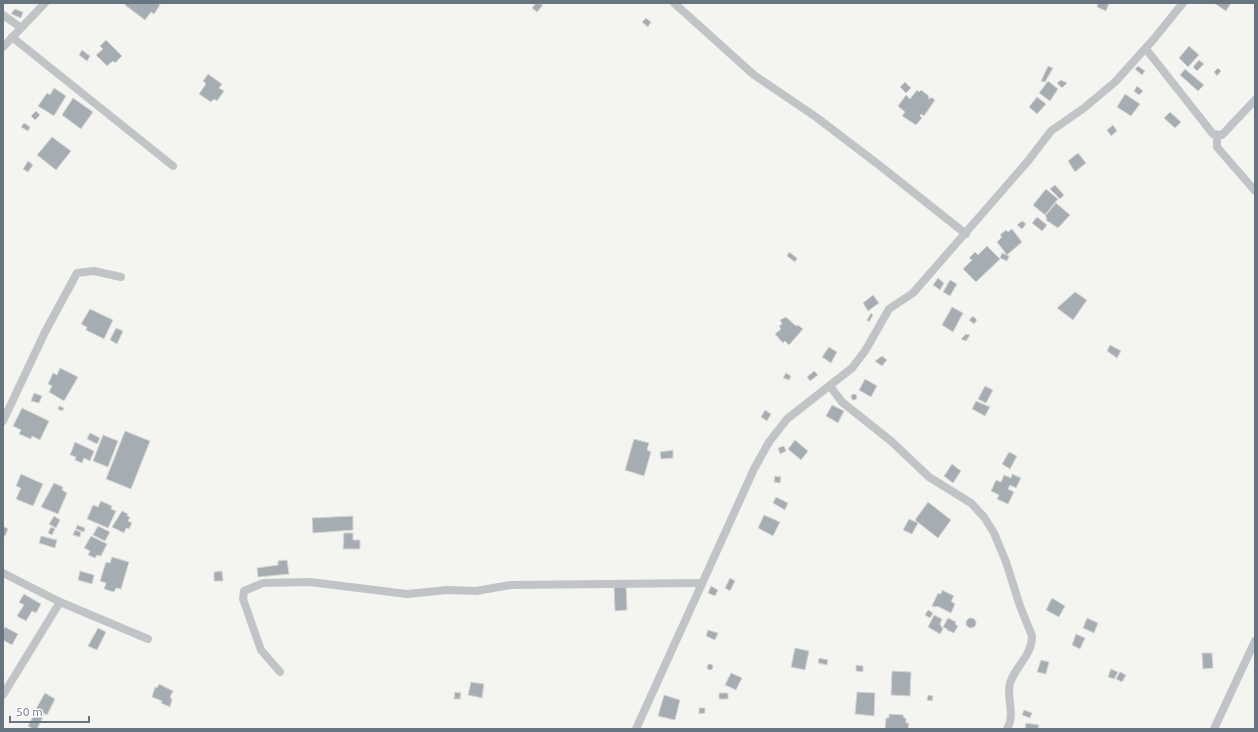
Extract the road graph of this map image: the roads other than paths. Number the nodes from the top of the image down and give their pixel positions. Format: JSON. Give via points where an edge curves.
{"nodes":[{"id":1,"x":45,"y":3,"type":"edge"},
{"id":2,"x":674,"y":3,"type":"edge"},
{"id":3,"x":1183,"y":3,"type":"edge"},
{"id":4,"x":3,"y":15,"type":"edge"},
{"id":5,"x":20,"y":27,"type":"junction"},
{"id":6,"x":12,"y":36,"type":"junction"},
{"id":7,"x":3,"y":47,"type":"edge"},
{"id":8,"x":1146,"y":49,"type":"junction"},
{"id":9,"x":1255,"y":100,"type":"edge"},
{"id":10,"x":1217,"y":136,"type":"junction"},
{"id":11,"x":173,"y":166,"type":"dead end"},
{"id":12,"x":1255,"y":191,"type":"edge"},
{"id":13,"x":966,"y":234,"type":"junction"},
{"id":14,"x":121,"y":277,"type":"dead end"},
{"id":15,"x":830,"y":386,"type":"junction"},
{"id":16,"x":3,"y":420,"type":"edge"},
{"id":17,"x":3,"y":573,"type":"edge"},
{"id":18,"x":702,"y":583,"type":"junction"},
{"id":19,"x":60,"y":602,"type":"junction"},
{"id":20,"x":148,"y":640,"type":"dead end"},
{"id":21,"x":1255,"y":641,"type":"edge"},
{"id":22,"x":280,"y":672,"type":"dead end"},
{"id":23,"x":3,"y":695,"type":"edge"},
{"id":24,"x":636,"y":729,"type":"edge"},
{"id":25,"x":1007,"y":729,"type":"edge"},
{"id":26,"x":1214,"y":729,"type":"edge"}],
"edges":[{"from":1,"to":5,"type":"street"},
{"from":2,"to":13,"type":"street","via":[[754,75],[879,164]]},
{"from":3,"to":8,"type":"street"},
{"from":4,"to":5,"type":"street"},
{"from":5,"to":6,"type":"street"},
{"from":6,"to":7,"type":"street"},
{"from":6,"to":11,"type":"street"},
{"from":8,"to":10,"type":"street"},
{"from":8,"to":13,"type":"street","via":[[1115,82],[1084,108],[1051,130]]},
{"from":9,"to":10,"type":"street","via":[[1222,135]]},
{"from":10,"to":12,"type":"street","via":[[1217,147]]},
{"from":13,"to":15,"type":"street","via":[[913,293],[889,309],[860,358]]},
{"from":14,"to":16,"type":"street","via":[[94,271],[77,272]]},
{"from":15,"to":18,"type":"street","via":[[787,419],[769,442]]},
{"from":15,"to":25,"type":"street","via":[[842,402],[891,441],[929,477],[971,503],[994,533],[1032,636],[1032,647],[1010,683],[1011,722]]},
{"from":17,"to":19,"type":"street"},
{"from":18,"to":22,"type":"street","via":[[511,585],[476,591],[447,590],[407,594],[310,582],[263,583],[244,591],[243,600],[261,650]]},
{"from":18,"to":24,"type":"street"},
{"from":19,"to":20,"type":"street"},
{"from":19,"to":23,"type":"street"},
{"from":21,"to":26,"type":"street"}]}
